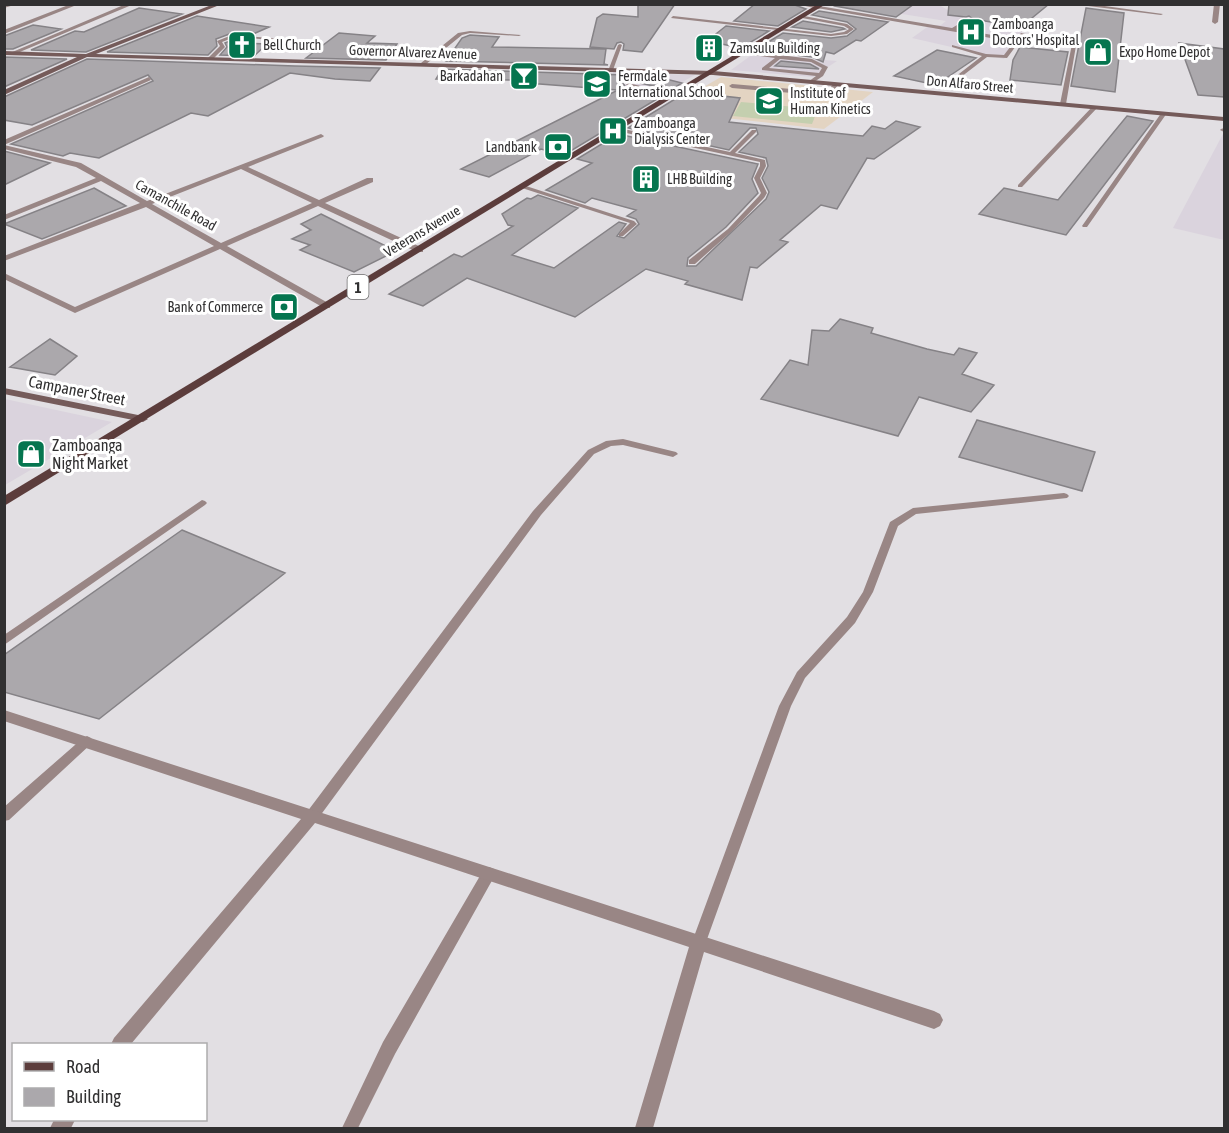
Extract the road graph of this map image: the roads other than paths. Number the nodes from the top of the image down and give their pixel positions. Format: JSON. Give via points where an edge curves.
{"nodes":[{"id":1,"x":12,"y":4,"type":"edge"},
{"id":2,"x":77,"y":4,"type":"edge"},
{"id":3,"x":132,"y":4,"type":"edge"},
{"id":4,"x":203,"y":4,"type":"edge"},
{"id":5,"x":220,"y":4,"type":"edge"},
{"id":6,"x":798,"y":4,"type":"edge"},
{"id":7,"x":1074,"y":4,"type":"edge"},
{"id":8,"x":1217,"y":4,"type":"edge"},
{"id":9,"x":821,"y":6,"type":"edge"},
{"id":10,"x":4,"y":7,"type":"edge"},
{"id":11,"x":1115,"y":7,"type":"edge"},
{"id":12,"x":1161,"y":14,"type":"dead end"},
{"id":13,"x":673,"y":17,"type":"dead end"},
{"id":14,"x":804,"y":17,"type":"junction"},
{"id":15,"x":709,"y":20,"type":"junction"},
{"id":16,"x":969,"y":20,"type":"dead end"},
{"id":17,"x":1215,"y":22,"type":"dead end"},
{"id":18,"x":697,"y":26,"type":"dead end"},
{"id":19,"x":785,"y":28,"type":"junction"},
{"id":20,"x":979,"y":28,"type":"dead end"},
{"id":21,"x":953,"y":30,"type":"junction"},
{"id":22,"x":4,"y":32,"type":"edge"},
{"id":23,"x":972,"y":33,"type":"junction"},
{"id":24,"x":1023,"y":34,"type":"dead end"},
{"id":25,"x":1076,"y":34,"type":"dead end"},
{"id":26,"x":519,"y":35,"type":"dead end"},
{"id":27,"x":992,"y":36,"type":"junction"},
{"id":28,"x":273,"y":39,"type":"dead end"},
{"id":29,"x":1018,"y":41,"type":"junction"},
{"id":30,"x":620,"y":45,"type":"dead end"},
{"id":31,"x":4,"y":53,"type":"edge"},
{"id":32,"x":13,"y":53,"type":"junction"},
{"id":33,"x":747,"y":53,"type":"junction"},
{"id":34,"x":978,"y":53,"type":"junction"},
{"id":35,"x":986,"y":55,"type":"junction"},
{"id":36,"x":70,"y":56,"type":"junction"},
{"id":37,"x":87,"y":56,"type":"junction"},
{"id":38,"x":779,"y":57,"type":"junction"},
{"id":39,"x":210,"y":59,"type":"junction"},
{"id":40,"x":423,"y":64,"type":"junction"},
{"id":41,"x":610,"y":70,"type":"junction"},
{"id":42,"x":633,"y":71,"type":"junction"},
{"id":43,"x":713,"y":73,"type":"junction"},
{"id":44,"x":821,"y":75,"type":"junction"},
{"id":45,"x":149,"y":79,"type":"dead end"},
{"id":46,"x":811,"y":82,"type":"junction"},
{"id":47,"x":836,"y":84,"type":"junction"},
{"id":48,"x":948,"y":85,"type":"dead end"},
{"id":49,"x":732,"y":86,"type":"dead end"},
{"id":50,"x":4,"y":93,"type":"edge"},
{"id":51,"x":678,"y":95,"type":"junction"},
{"id":52,"x":1062,"y":104,"type":"junction"},
{"id":53,"x":1095,"y":107,"type":"junction"},
{"id":54,"x":1164,"y":113,"type":"junction"},
{"id":55,"x":1224,"y":118,"type":"edge"},
{"id":56,"x":620,"y":130,"type":"junction"},
{"id":57,"x":754,"y":131,"type":"dead end"},
{"id":58,"x":321,"y":136,"type":"dead end"},
{"id":59,"x":4,"y":145,"type":"edge"},
{"id":60,"x":15,"y":149,"type":"junction"},
{"id":61,"x":732,"y":153,"type":"junction"},
{"id":62,"x":4,"y":154,"type":"edge"},
{"id":63,"x":242,"y":167,"type":"junction"},
{"id":64,"x":102,"y":178,"type":"junction"},
{"id":65,"x":369,"y":180,"type":"dead end"},
{"id":66,"x":1020,"y":186,"type":"dead end"},
{"id":67,"x":524,"y":187,"type":"junction"},
{"id":68,"x":147,"y":204,"type":"junction"},
{"id":69,"x":320,"y":204,"type":"junction"},
{"id":70,"x":4,"y":218,"type":"edge"},
{"id":71,"x":1085,"y":226,"type":"dead end"},
{"id":72,"x":621,"y":235,"type":"dead end"},
{"id":73,"x":222,"y":246,"type":"junction"},
{"id":74,"x":420,"y":250,"type":"junction"},
{"id":75,"x":4,"y":259,"type":"edge"},
{"id":76,"x":692,"y":262,"type":"dead end"},
{"id":77,"x":4,"y":275,"type":"edge"},
{"id":78,"x":327,"y":306,"type":"junction"},
{"id":79,"x":4,"y":391,"type":"edge"},
{"id":80,"x":143,"y":419,"type":"junction"},
{"id":81,"x":673,"y":454,"type":"dead end"},
{"id":82,"x":1064,"y":496,"type":"dead end"},
{"id":83,"x":4,"y":502,"type":"edge"},
{"id":84,"x":202,"y":503,"type":"dead end"},
{"id":85,"x":4,"y":641,"type":"edge"},
{"id":86,"x":4,"y":715,"type":"edge"},
{"id":87,"x":87,"y":741,"type":"junction"},
{"id":88,"x":4,"y":816,"type":"edge"},
{"id":89,"x":312,"y":816,"type":"junction"},
{"id":90,"x":489,"y":873,"type":"junction"},
{"id":91,"x":699,"y":942,"type":"junction"},
{"id":92,"x":934,"y":1020,"type":"dead end"},
{"id":93,"x":121,"y":1043,"type":"edge"},
{"id":94,"x":350,"y":1128,"type":"edge"},
{"id":95,"x":644,"y":1128,"type":"edge"}],
"edges":[{"from":1,"to":10,"type":"street"},
{"from":2,"to":22,"type":"street"},
{"from":3,"to":32,"type":"street"},
{"from":4,"to":36,"type":"main road"},
{"from":5,"to":37,"type":"main road"},
{"from":6,"to":9,"type":"street"},
{"from":7,"to":11,"type":"lane"},
{"from":8,"to":17,"type":"street"},
{"from":9,"to":14,"type":"main road","name":"Veterans Avenue","number":"1"},
{"from":9,"to":21,"type":"lane"},
{"from":11,"to":12,"type":"lane"},
{"from":13,"to":15,"type":"lane"},
{"from":14,"to":19,"type":"main road","name":"Veterans Avenue","number":"1"},
{"from":14,"to":19,"type":"lane","via":[[852,29],[831,35]]},
{"from":15,"to":18,"type":"lane"},
{"from":15,"to":19,"type":"lane"},
{"from":16,"to":21,"type":"lane"},
{"from":19,"to":33,"type":"main road","name":"Veterans Avenue","number":"1"},
{"from":20,"to":23,"type":"lane"},
{"from":21,"to":23,"type":"lane"},
{"from":23,"to":27,"type":"lane"},
{"from":23,"to":34,"type":"lane","via":[[954,46]]},
{"from":24,"to":29,"type":"lane"},
{"from":25,"to":52,"type":"lane"},
{"from":26,"to":40,"type":"lane","via":[[460,34]]},
{"from":27,"to":29,"type":"lane"},
{"from":27,"to":34,"type":"lane"},
{"from":28,"to":39,"type":"lane","via":[[229,37],[219,42],[224,46]]},
{"from":29,"to":35,"type":"lane","via":[[1005,57]]},
{"from":30,"to":41,"type":"lane"},
{"from":31,"to":32,"type":"main road","name":"Governor Alvarez Avenue"},
{"from":32,"to":36,"type":"main road","name":"Governor Alvarez Avenue"},
{"from":33,"to":38,"type":"lane"},
{"from":33,"to":43,"type":"main road","name":"Veterans Avenue","number":"1"},
{"from":34,"to":35,"type":"lane"},
{"from":35,"to":48,"type":"lane"},
{"from":36,"to":37,"type":"main road","name":"Governor Alvarez Avenue"},
{"from":37,"to":39,"type":"main road","name":"Governor Alvarez Avenue"},
{"from":37,"to":50,"type":"main road"},
{"from":38,"to":44,"type":"lane","via":[[821,64],[825,70]]},
{"from":38,"to":44,"type":"lane","via":[[764,69]]},
{"from":39,"to":40,"type":"main road","name":"Governor Alvarez Avenue"},
{"from":40,"to":41,"type":"main road","name":"Governor Alvarez Avenue"},
{"from":41,"to":42,"type":"main road","name":"Governor Alvarez Avenue"},
{"from":42,"to":43,"type":"main road","name":"Governor Alvarez Avenue"},
{"from":42,"to":51,"type":"lane","via":[[630,85]]},
{"from":43,"to":46,"type":"main road","name":"Don Alfaro Street"},
{"from":43,"to":51,"type":"main road","name":"Veterans Avenue","number":"1"},
{"from":44,"to":46,"type":"lane"},
{"from":45,"to":59,"type":"street"},
{"from":46,"to":47,"type":"main road","name":"Don Alfaro Street"},
{"from":47,"to":49,"type":"lane","via":[[829,94]]},
{"from":47,"to":52,"type":"main road","name":"Don Alfaro Street"},
{"from":51,"to":56,"type":"main road","name":"Veterans Avenue","number":"1"},
{"from":52,"to":53,"type":"main road","name":"Don Alfaro Street"},
{"from":53,"to":54,"type":"main road","name":"Don Alfaro Street"},
{"from":53,"to":66,"type":"lane"},
{"from":54,"to":55,"type":"main road","name":"Don Alfaro Street"},
{"from":54,"to":71,"type":"lane"},
{"from":56,"to":61,"type":"lane"},
{"from":56,"to":67,"type":"main road","name":"Veterans Avenue","number":"1"},
{"from":57,"to":61,"type":"lane"},
{"from":58,"to":63,"type":"street"},
{"from":59,"to":60,"type":"street","name":"Camanchile Road"},
{"from":60,"to":62,"type":"street"},
{"from":60,"to":64,"type":"street","name":"Camanchile Road","via":[[64,160]]},
{"from":61,"to":76,"type":"lane","via":[[763,161],[758,178],[764,193],[730,230]]},
{"from":63,"to":68,"type":"street"},
{"from":63,"to":69,"type":"street"},
{"from":64,"to":68,"type":"street","name":"Camanchile Road"},
{"from":64,"to":70,"type":"street"},
{"from":65,"to":69,"type":"street"},
{"from":67,"to":72,"type":"lane","via":[[632,222]]},
{"from":67,"to":74,"type":"main road","name":"Veterans Avenue","number":"1"},
{"from":68,"to":73,"type":"street","name":"Camanchile Road"},
{"from":68,"to":75,"type":"street"},
{"from":69,"to":73,"type":"street"},
{"from":69,"to":74,"type":"street"},
{"from":73,"to":77,"type":"street","via":[[75,310]]},
{"from":73,"to":78,"type":"street","name":"Camanchile Road"},
{"from":74,"to":78,"type":"main road","name":"Veterans Avenue","number":"1"},
{"from":78,"to":80,"type":"main road","name":"Veterans Avenue","number":"1"},
{"from":79,"to":80,"type":"main road","name":"Campaner Street"},
{"from":80,"to":83,"type":"main road","name":"Veterans Avenue","number":"1"},
{"from":81,"to":89,"type":"lane","via":[[623,442],[609,443],[591,452],[537,513]]},
{"from":82,"to":91,"type":"lane","via":[[913,512],[894,524],[868,592],[851,620],[801,675],[785,706]]},
{"from":84,"to":85,"type":"lane"},
{"from":86,"to":87,"type":"street"},
{"from":87,"to":88,"type":"lane"},
{"from":87,"to":89,"type":"street"},
{"from":89,"to":90,"type":"street"},
{"from":89,"to":93,"type":"street"},
{"from":90,"to":91,"type":"street"},
{"from":90,"to":94,"type":"lane","via":[[389,1048]]},
{"from":91,"to":92,"type":"street"},
{"from":91,"to":95,"type":"street"}]}
